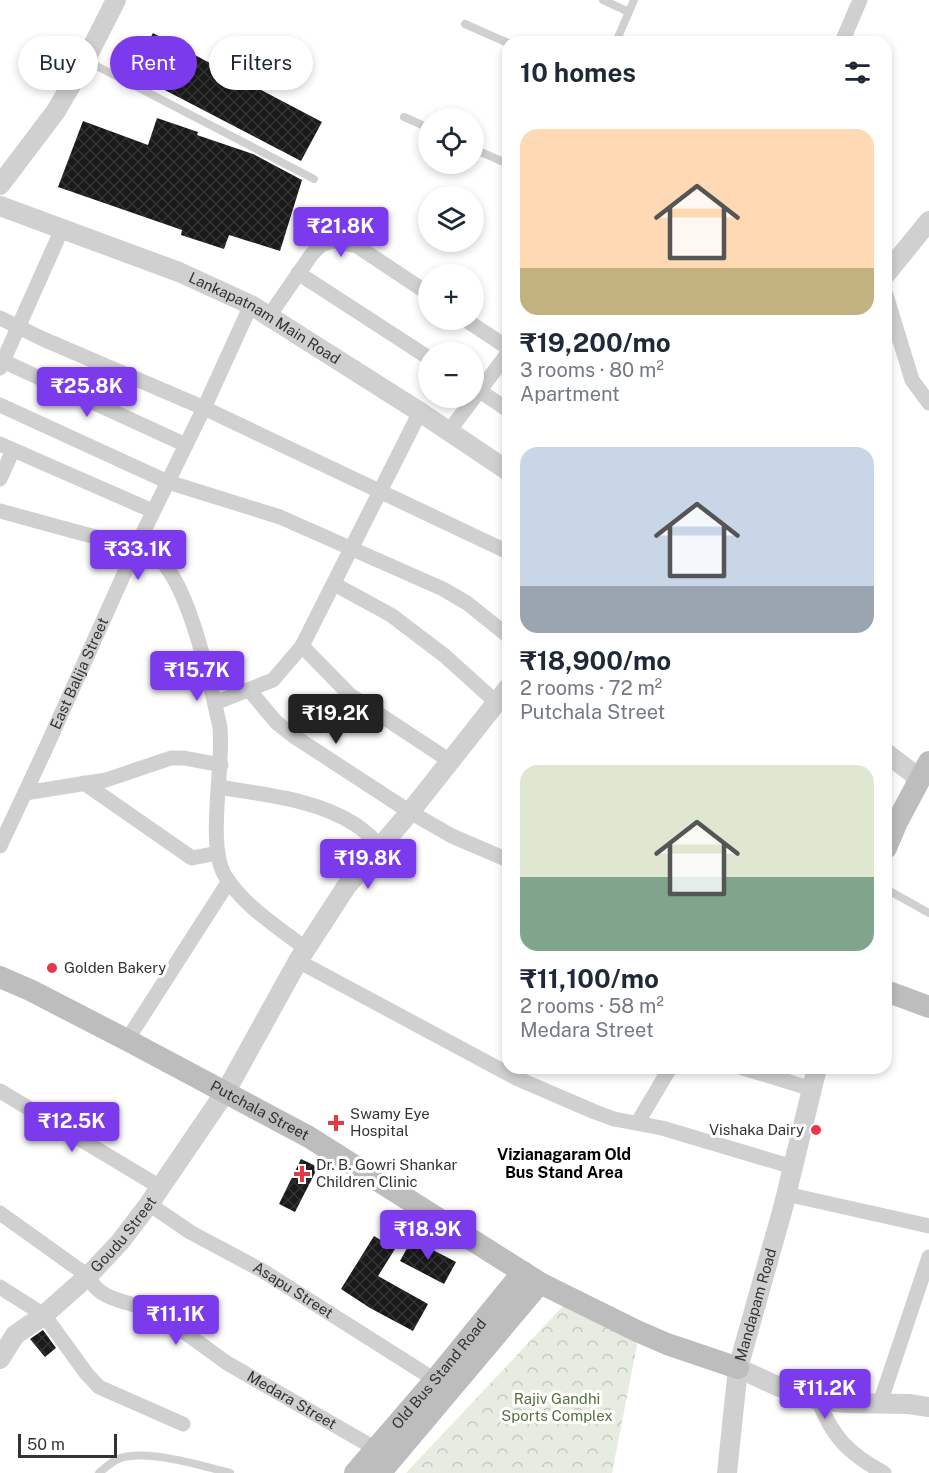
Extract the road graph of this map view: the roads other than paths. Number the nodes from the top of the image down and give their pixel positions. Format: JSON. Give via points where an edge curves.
{"nodes":[{"id":1,"x":116,"y":0,"type":"edge"},
{"id":2,"x":603,"y":0,"type":"edge"},
{"id":3,"x":634,"y":0,"type":"edge"},
{"id":4,"x":860,"y":0,"type":"edge"},
{"id":5,"x":629,"y":12,"type":"junction"},
{"id":6,"x":465,"y":24,"type":"dead end"},
{"id":7,"x":98,"y":36,"type":"edge"},
{"id":8,"x":619,"y":36,"type":"edge"},
{"id":9,"x":845,"y":36,"type":"edge"},
{"id":10,"x":502,"y":40,"type":"edge"},
{"id":11,"x":98,"y":68,"type":"edge"},
{"id":12,"x":68,"y":90,"type":"edge"},
{"id":13,"x":404,"y":117,"type":"dead end"},
{"id":14,"x":418,"y":123,"type":"edge"},
{"id":15,"x":484,"y":153,"type":"edge"},
{"id":16,"x":502,"y":161,"type":"edge"},
{"id":17,"x":314,"y":179,"type":"dead end"},
{"id":18,"x":0,"y":185,"type":"edge"},
{"id":19,"x":0,"y":206,"type":"edge"},
{"id":20,"x":929,"y":221,"type":"edge"},
{"id":21,"x":62,"y":230,"type":"junction"},
{"id":22,"x":892,"y":267,"type":"edge"},
{"id":23,"x":298,"y":273,"type":"junction"},
{"id":24,"x":418,"y":287,"type":"edge"},
{"id":25,"x":251,"y":305,"type":"junction"},
{"id":26,"x":892,"y":315,"type":"edge"},
{"id":27,"x":269,"y":316,"type":"junction"},
{"id":28,"x":0,"y":318,"type":"edge"},
{"id":29,"x":19,"y":327,"type":"junction"},
{"id":30,"x":480,"y":330,"type":"edge"},
{"id":31,"x":502,"y":347,"type":"edge"},
{"id":32,"x":418,"y":351,"type":"edge"},
{"id":33,"x":502,"y":358,"type":"edge"},
{"id":34,"x":2,"y":364,"type":"edge"},
{"id":35,"x":484,"y":380,"type":"edge"},
{"id":36,"x":484,"y":394,"type":"edge"},
{"id":37,"x":929,"y":403,"type":"edge"},
{"id":38,"x":0,"y":405,"type":"edge"},
{"id":39,"x":502,"y":406,"type":"edge"},
{"id":40,"x":204,"y":408,"type":"junction"},
{"id":41,"x":464,"y":408,"type":"edge"},
{"id":42,"x":420,"y":412,"type":"junction"},
{"id":43,"x":448,"y":431,"type":"junction"},
{"id":44,"x":186,"y":445,"type":"junction"},
{"id":45,"x":6,"y":447,"type":"edge"},
{"id":46,"x":502,"y":467,"type":"edge"},
{"id":47,"x":0,"y":479,"type":"edge"},
{"id":48,"x":168,"y":482,"type":"junction"},
{"id":49,"x":381,"y":491,"type":"junction"},
{"id":50,"x":0,"y":511,"type":"edge"},
{"id":51,"x":153,"y":511,"type":"junction"},
{"id":52,"x":137,"y":545,"type":"junction"},
{"id":53,"x":352,"y":548,"type":"junction"},
{"id":54,"x":502,"y":549,"type":"edge"},
{"id":55,"x":334,"y":584,"type":"junction"},
{"id":56,"x":502,"y":631,"type":"edge"},
{"id":57,"x":302,"y":646,"type":"junction"},
{"id":58,"x":250,"y":691,"type":"junction"},
{"id":59,"x":502,"y":694,"type":"edge"},
{"id":60,"x":502,"y":696,"type":"edge"},
{"id":61,"x":215,"y":704,"type":"junction"},
{"id":62,"x":892,"y":756,"type":"edge"},
{"id":63,"x":450,"y":761,"type":"junction"},
{"id":64,"x":221,"y":765,"type":"junction"},
{"id":65,"x":924,"y":770,"type":"edge"},
{"id":66,"x":84,"y":783,"type":"junction"},
{"id":67,"x":219,"y":787,"type":"junction"},
{"id":68,"x":25,"y":793,"type":"junction"},
{"id":69,"x":410,"y":812,"type":"junction"},
{"id":70,"x":892,"y":834,"type":"edge"},
{"id":71,"x":0,"y":846,"type":"edge"},
{"id":72,"x":381,"y":846,"type":"junction"},
{"id":73,"x":218,"y":853,"type":"junction"},
{"id":74,"x":502,"y":857,"type":"edge"},
{"id":75,"x":229,"y":881,"type":"junction"},
{"id":76,"x":892,"y":892,"type":"edge"},
{"id":77,"x":929,"y":913,"type":"edge"},
{"id":78,"x":302,"y":955,"type":"junction"},
{"id":79,"x":0,"y":977,"type":"edge"},
{"id":80,"x":892,"y":994,"type":"edge"},
{"id":81,"x":929,"y":1007,"type":"edge"},
{"id":82,"x":127,"y":1040,"type":"junction"},
{"id":83,"x":502,"y":1070,"type":"edge"},
{"id":84,"x":509,"y":1074,"type":"edge"},
{"id":85,"x":666,"y":1074,"type":"edge"},
{"id":86,"x":763,"y":1074,"type":"edge"},
{"id":87,"x":816,"y":1074,"type":"edge"},
{"id":88,"x":812,"y":1089,"type":"junction"},
{"id":89,"x":0,"y":1091,"type":"edge"},
{"id":90,"x":226,"y":1091,"type":"junction"},
{"id":91,"x":638,"y":1122,"type":"junction"},
{"id":92,"x":793,"y":1167,"type":"junction"},
{"id":93,"x":160,"y":1187,"type":"junction"},
{"id":94,"x":786,"y":1194,"type":"junction"},
{"id":95,"x":149,"y":1204,"type":"junction"},
{"id":96,"x":0,"y":1212,"type":"edge"},
{"id":97,"x":929,"y":1226,"type":"edge"},
{"id":98,"x":929,"y":1257,"type":"edge"},
{"id":99,"x":88,"y":1276,"type":"junction"},
{"id":100,"x":532,"y":1277,"type":"junction"},
{"id":101,"x":0,"y":1287,"type":"edge"},
{"id":102,"x":44,"y":1315,"type":"junction"},
{"id":103,"x":0,"y":1359,"type":"edge"},
{"id":104,"x":738,"y":1368,"type":"junction"},
{"id":105,"x":435,"y":1380,"type":"junction"},
{"id":106,"x":818,"y":1400,"type":"junction"},
{"id":107,"x":880,"y":1403,"type":"junction"},
{"id":108,"x":929,"y":1407,"type":"edge"},
{"id":109,"x":183,"y":1424,"type":"dead end"},
{"id":110,"x":375,"y":1449,"type":"junction"},
{"id":111,"x":99,"y":1473,"type":"edge"},
{"id":112,"x":230,"y":1473,"type":"edge"},
{"id":113,"x":355,"y":1473,"type":"edge"},
{"id":114,"x":380,"y":1473,"type":"edge"},
{"id":115,"x":726,"y":1473,"type":"edge"},
{"id":116,"x":884,"y":1473,"type":"edge"}],
"edges":[{"from":1,"to":7,"type":"street"},
{"from":2,"to":5,"type":"lane"},
{"from":3,"to":5,"type":"lane"},
{"from":4,"to":9,"type":"street"},
{"from":5,"to":8,"type":"lane"},
{"from":6,"to":10,"type":"lane"},
{"from":11,"to":17,"type":"lane"},
{"from":12,"to":18,"type":"street"},
{"from":13,"to":14,"type":"lane"},
{"from":15,"to":16,"type":"lane"},
{"from":19,"to":21,"type":"street","name":"Lankapatnam Main Road"},
{"from":20,"to":22,"type":"street"},
{"from":21,"to":25,"type":"street","name":"Lankapatnam Main Road","via":[[179,272]]},
{"from":21,"to":29,"type":"street"},
{"from":23,"to":24,"type":"street","via":[[321,245],[344,242],[357,246]]},
{"from":23,"to":27,"type":"street"},
{"from":23,"to":32,"type":"street"},
{"from":25,"to":27,"type":"street","name":"Lankapatnam Main Road"},
{"from":25,"to":40,"type":"street","name":"East Balija Street"},
{"from":26,"to":37,"type":"street","via":[[912,380]]},
{"from":27,"to":42,"type":"street","name":"Lankapatnam Main Road"},
{"from":28,"to":29,"type":"street"},
{"from":29,"to":34,"type":"street"},
{"from":29,"to":40,"type":"street"},
{"from":30,"to":31,"type":"street"},
{"from":33,"to":35,"type":"street"},
{"from":34,"to":44,"type":"street"},
{"from":36,"to":39,"type":"street"},
{"from":38,"to":48,"type":"street"},
{"from":40,"to":44,"type":"street","name":"East Balija Street"},
{"from":40,"to":49,"type":"street"},
{"from":41,"to":43,"type":"street"},
{"from":42,"to":43,"type":"street","name":"Lankapatnam Main Road"},
{"from":42,"to":49,"type":"street"},
{"from":43,"to":46,"type":"street","name":"Lankapatnam Main Road"},
{"from":44,"to":48,"type":"street","name":"East Balija Street"},
{"from":45,"to":47,"type":"street"},
{"from":45,"to":51,"type":"street"},
{"from":48,"to":51,"type":"street","name":"East Balija Street"},
{"from":48,"to":53,"type":"street","via":[[272,514]]},
{"from":49,"to":53,"type":"street"},
{"from":49,"to":54,"type":"street"},
{"from":50,"to":52,"type":"street"},
{"from":51,"to":52,"type":"street","name":"East Balija Street"},
{"from":52,"to":61,"type":"street","via":[[163,561],[180,587]]},
{"from":52,"to":68,"type":"street","name":"East Balija Street"},
{"from":53,"to":55,"type":"street"},
{"from":53,"to":56,"type":"street","via":[[455,595]]},
{"from":55,"to":57,"type":"street"},
{"from":55,"to":59,"type":"street","via":[[391,615]]},
{"from":57,"to":58,"type":"street","via":[[273,680]]},
{"from":57,"to":63,"type":"street","via":[[350,695]]},
{"from":58,"to":61,"type":"street"},
{"from":58,"to":69,"type":"street","via":[[295,738]]},
{"from":60,"to":63,"type":"street","name":"Goudu Street"},
{"from":61,"to":64,"type":"street"},
{"from":62,"to":65,"type":"street"},
{"from":63,"to":69,"type":"street","name":"Goudu Street"},
{"from":64,"to":66,"type":"street","via":[[171,758],[127,774]]},
{"from":64,"to":67,"type":"street"},
{"from":65,"to":70,"type":"main road"},
{"from":66,"to":68,"type":"street"},
{"from":66,"to":73,"type":"street","via":[[192,858]]},
{"from":67,"to":72,"type":"street","via":[[320,808],[357,825]]},
{"from":67,"to":73,"type":"street"},
{"from":68,"to":71,"type":"street","name":"East Balija Street"},
{"from":69,"to":72,"type":"street","name":"Goudu Street"},
{"from":69,"to":74,"type":"street"},
{"from":72,"to":78,"type":"street","name":"Goudu Street","via":[[346,887]]},
{"from":73,"to":75,"type":"street"},
{"from":75,"to":78,"type":"street"},
{"from":75,"to":82,"type":"street"},
{"from":76,"to":77,"type":"lane"},
{"from":78,"to":83,"type":"street"},
{"from":78,"to":90,"type":"street","name":"Goudu Street"},
{"from":79,"to":82,"type":"main road","name":"Putchala Street"},
{"from":80,"to":81,"type":"main road"},
{"from":82,"to":90,"type":"main road","name":"Putchala Street"},
{"from":84,"to":91,"type":"street","via":[[614,1119]]},
{"from":85,"to":91,"type":"street"},
{"from":86,"to":88,"type":"street"},
{"from":87,"to":88,"type":"street","name":"Mandapam Road"},
{"from":88,"to":92,"type":"street","name":"Mandapam Road"},
{"from":89,"to":93,"type":"street"},
{"from":90,"to":93,"type":"street","name":"Goudu Street"},
{"from":90,"to":100,"type":"main road","name":"Putchala Street","via":[[309,1137]]},
{"from":91,"to":92,"type":"street"},
{"from":92,"to":94,"type":"street","name":"Mandapam Road"},
{"from":93,"to":95,"type":"street","name":"Goudu Street"},
{"from":94,"to":97,"type":"street"},
{"from":94,"to":104,"type":"street","name":"Mandapam Road"},
{"from":95,"to":99,"type":"street","name":"Goudu Street"},
{"from":95,"to":105,"type":"street","name":"Asapu Street"},
{"from":96,"to":99,"type":"street","name":"Medara Street"},
{"from":98,"to":107,"type":"street"},
{"from":99,"to":102,"type":"street","name":"Goudu Street"},
{"from":99,"to":110,"type":"street","name":"Medara Street","via":[[96,1289],[107,1296],[158,1313],[227,1363]]},
{"from":100,"to":104,"type":"main road","name":"Mandapam Road","via":[[647,1335]]},
{"from":100,"to":105,"type":"main road","name":"Old Bus Stand Road"},
{"from":100,"to":114,"type":"main road","name":"Old Bus Stand Road"},
{"from":101,"to":102,"type":"street"},
{"from":102,"to":103,"type":"street","name":"Goudu Street","via":[[15,1335]]},
{"from":102,"to":109,"type":"street","via":[[99,1387]]},
{"from":104,"to":106,"type":"street"},
{"from":104,"to":115,"type":"street"},
{"from":105,"to":110,"type":"main road","name":"Old Bus Stand Road"},
{"from":106,"to":107,"type":"street"},
{"from":106,"to":116,"type":"street","via":[[838,1440]]},
{"from":107,"to":108,"type":"street"},
{"from":110,"to":113,"type":"main road","name":"Old Bus Stand Road"},
{"from":111,"to":112,"type":"lane","via":[[116,1459],[129,1456],[166,1458]]}]}
